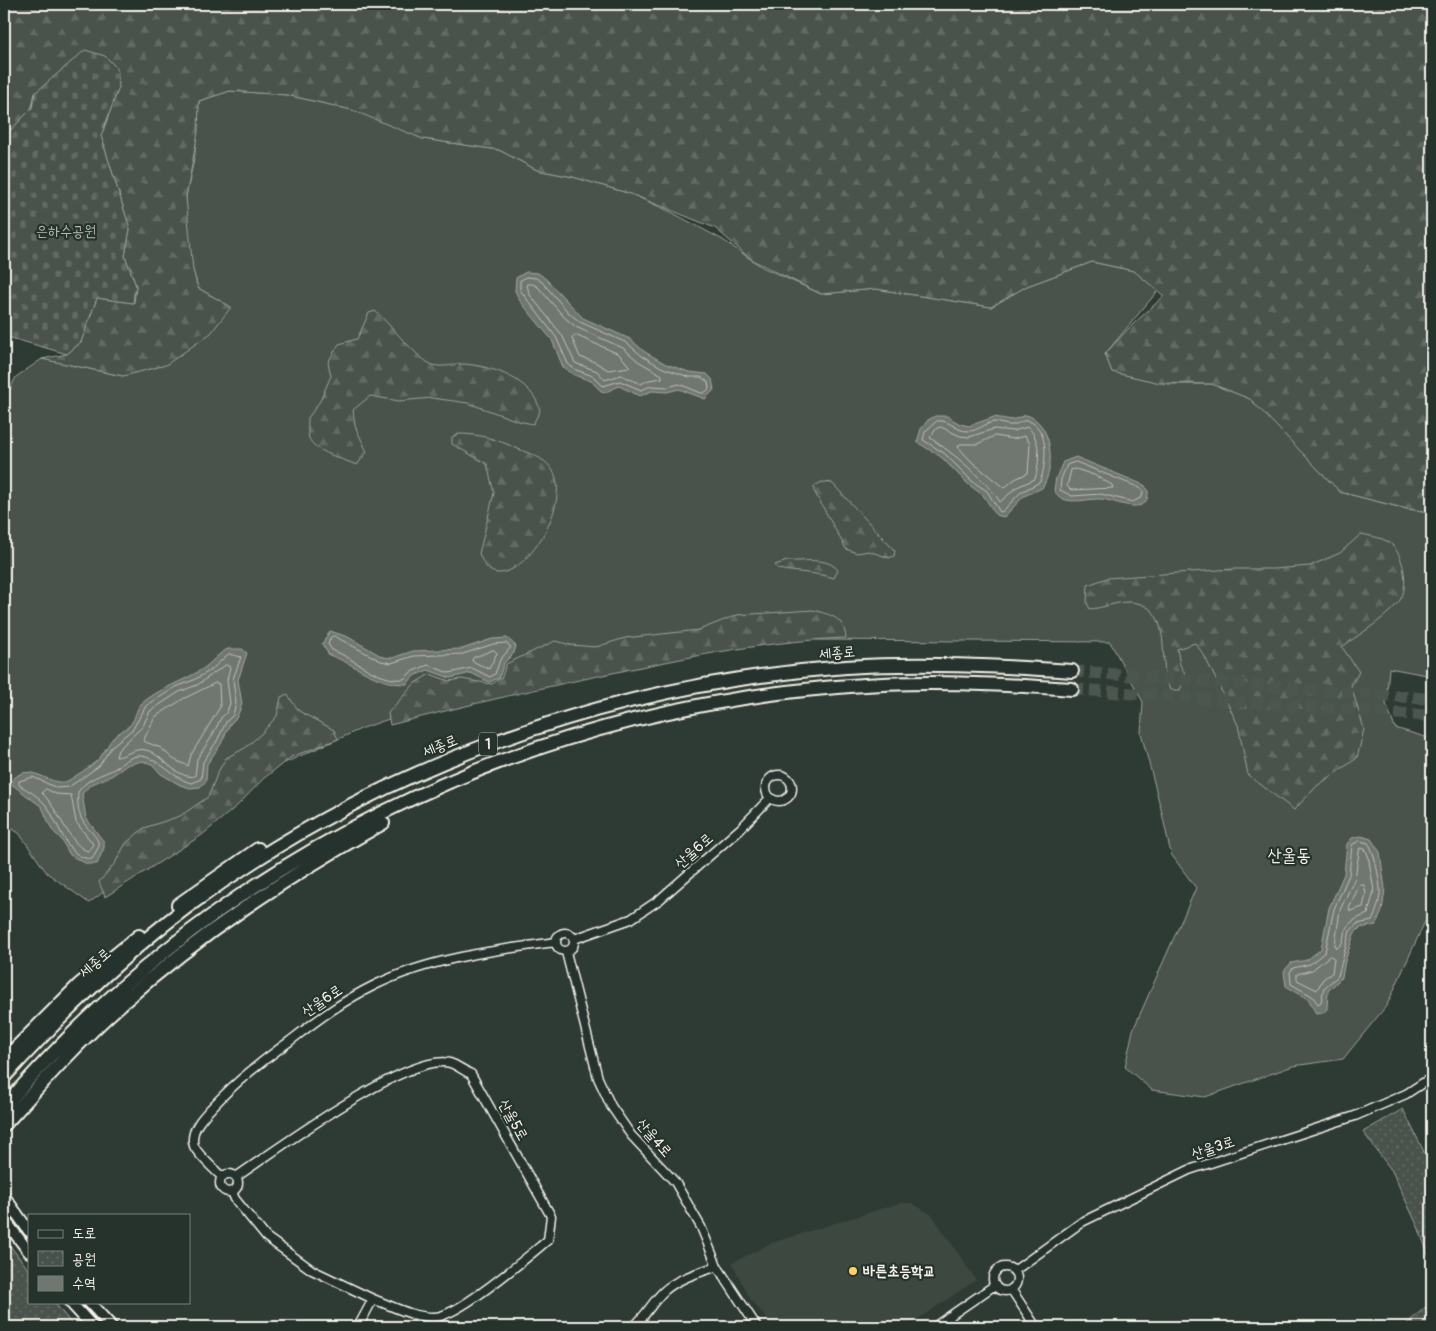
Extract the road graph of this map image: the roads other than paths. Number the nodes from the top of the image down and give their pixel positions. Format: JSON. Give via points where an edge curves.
{"nodes":[{"id":1,"x":1072,"y":671,"type":"tunnel mouth"},
{"id":2,"x":1072,"y":689,"type":"tunnel mouth"},
{"id":3,"x":517,"y":734,"type":"junction"},
{"id":4,"x":522,"y":752,"type":"junction"},
{"id":5,"x":770,"y":798,"type":"dead end"},
{"id":6,"x":574,"y":939,"type":"junction"},
{"id":7,"x":556,"y":942,"type":"junction"},
{"id":8,"x":566,"y":952,"type":"junction"},
{"id":9,"x":4,"y":1060,"type":"edge"},
{"id":10,"x":4,"y":1077,"type":"edge"},
{"id":11,"x":1432,"y":1077,"type":"edge"},
{"id":12,"x":4,"y":1107,"type":"edge"},
{"id":13,"x":4,"y":1125,"type":"edge"},
{"id":14,"x":236,"y":1177,"type":"junction"},
{"id":15,"x":222,"y":1178,"type":"junction"},
{"id":16,"x":232,"y":1192,"type":"junction"},
{"id":17,"x":4,"y":1196,"type":"edge"},
{"id":18,"x":4,"y":1219,"type":"edge"},
{"id":19,"x":28,"y":1229,"type":"edge"},
{"id":20,"x":28,"y":1251,"type":"edge"},
{"id":21,"x":717,"y":1266,"type":"junction"},
{"id":22,"x":1014,"y":1271,"type":"junction"},
{"id":23,"x":995,"y":1285,"type":"junction"},
{"id":24,"x":1011,"y":1289,"type":"junction"},
{"id":25,"x":373,"y":1298,"type":"junction"},
{"id":26,"x":72,"y":1304,"type":"edge"},
{"id":27,"x":91,"y":1304,"type":"edge"},
{"id":28,"x":93,"y":1327,"type":"edge"},
{"id":29,"x":112,"y":1327,"type":"edge"},
{"id":30,"x":358,"y":1327,"type":"edge"},
{"id":31,"x":633,"y":1327,"type":"edge"},
{"id":32,"x":757,"y":1327,"type":"edge"},
{"id":33,"x":934,"y":1327,"type":"edge"},
{"id":34,"x":1036,"y":1327,"type":"edge"}],
"edges":[{"from":1,"to":3,"type":"highway","name":"세종로","number":"1","via":[[922,664],[762,676],[599,708]]},
{"from":2,"to":4,"type":"highway","number":"1","via":[[922,682],[768,694],[657,714]]},
{"from":3,"to":9,"type":"highway","via":[[447,754],[409,770],[327,810],[240,859],[192,893],[79,985]]},
{"from":3,"to":10,"type":"highway","name":"세종로","number":"1","via":[[440,762],[317,822],[250,864],[186,908],[112,969],[62,1014]]},
{"from":4,"to":12,"type":"highway","number":"1","via":[[445,782],[324,844],[262,881],[197,926],[125,985],[75,1030]]},
{"from":4,"to":13,"type":"highway","via":[[344,844],[251,901],[118,1006]]},
{"from":5,"to":6,"type":"street","name":"산울6로","via":[[659,900],[631,919]]},
{"from":6,"to":7,"type":"street","via":[[563,933]]},
{"from":6,"to":8,"type":"street","via":[[573,948]]},
{"from":7,"to":8,"type":"street","via":[[559,950]]},
{"from":7,"to":15,"type":"street","name":"산울6로","via":[[434,964],[376,984],[342,1003],[252,1069],[205,1115],[193,1133],[194,1147]]},
{"from":8,"to":21,"type":"street","name":"산울4로","via":[[598,1078],[611,1106],[631,1135],[675,1182],[702,1227]]},
{"from":11,"to":22,"type":"street","name":"산울3로","via":[[1406,1094],[1355,1116],[1189,1170],[1082,1222]]},
{"from":14,"to":15,"type":"street","via":[[229,1174]]},
{"from":14,"to":16,"type":"street","via":[[238,1186]]},
{"from":14,"to":25,"type":"street","name":"산울5로","via":[[382,1082],[424,1064],[450,1063],[470,1074],[551,1216],[548,1240],[466,1303],[437,1317],[420,1316]]},
{"from":15,"to":16,"type":"street","via":[[222,1188]]},
{"from":16,"to":25,"type":"street","name":"산울5로","via":[[266,1237],[312,1270]]},
{"from":17,"to":19,"type":"main road"},
{"from":18,"to":20,"type":"main road"},
{"from":21,"to":31,"type":"street","via":[[680,1280],[663,1292],[645,1317]]},
{"from":21,"to":32,"type":"street","name":"산울4로"},
{"from":22,"to":23,"type":"street","via":[[1004,1267],[997,1269],[993,1276]]},
{"from":22,"to":24,"type":"street","via":[[1016,1282]]},
{"from":23,"to":24,"type":"street","via":[[1003,1291]]},
{"from":23,"to":33,"type":"street"},
{"from":24,"to":34,"type":"street"},
{"from":25,"to":30,"type":"street"},
{"from":26,"to":28,"type":"main road"},
{"from":27,"to":29,"type":"main road"}]}
